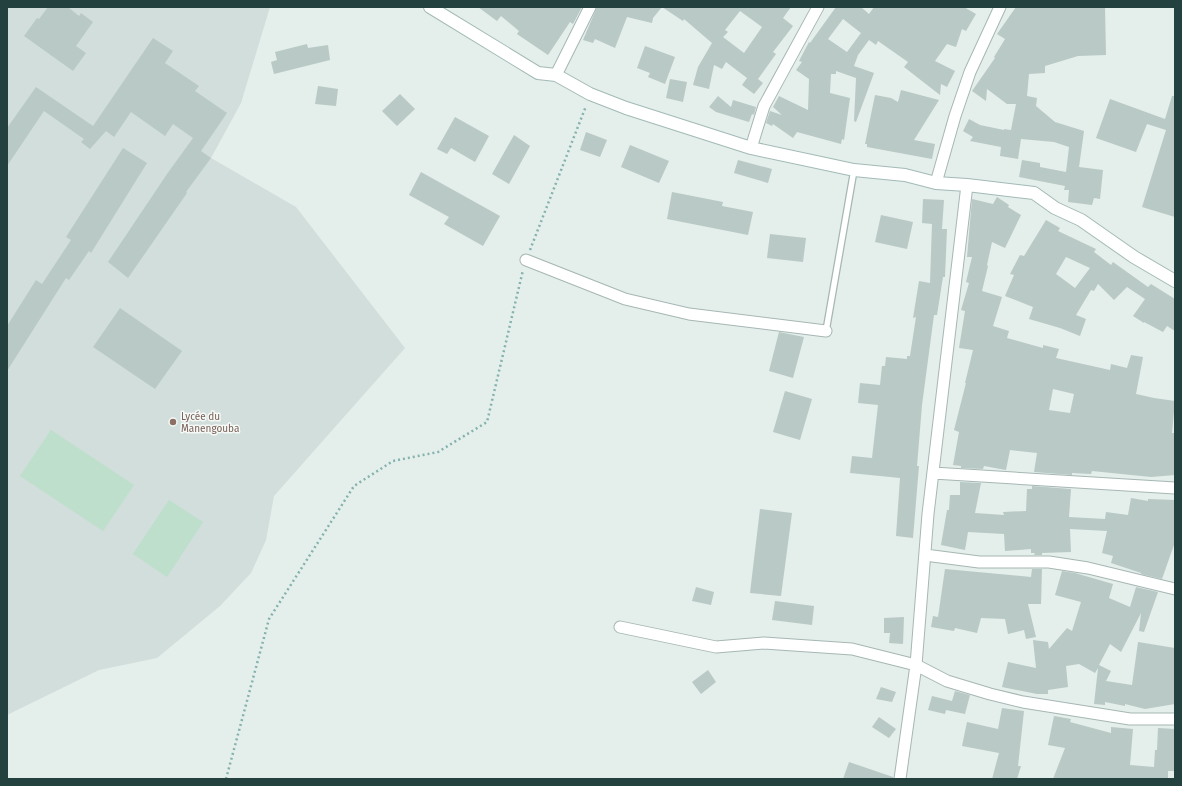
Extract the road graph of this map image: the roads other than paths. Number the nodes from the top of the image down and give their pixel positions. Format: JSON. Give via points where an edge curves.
{"nodes":[{"id":1,"x":430,"y":7,"type":"edge"},
{"id":2,"x":590,"y":7,"type":"edge"},
{"id":3,"x":818,"y":7,"type":"edge"},
{"id":4,"x":1000,"y":7,"type":"edge"},
{"id":5,"x":556,"y":75,"type":"junction"},
{"id":6,"x":751,"y":148,"type":"junction"},
{"id":7,"x":854,"y":170,"type":"junction"},
{"id":8,"x":936,"y":183,"type":"junction"},
{"id":9,"x":967,"y":185,"type":"junction"},
{"id":10,"x":526,"y":260,"type":"road end"},
{"id":11,"x":1175,"y":281,"type":"edge"},
{"id":12,"x":826,"y":331,"type":"joint"},
{"id":13,"x":933,"y":473,"type":"junction"},
{"id":14,"x":1175,"y":488,"type":"edge"},
{"id":15,"x":925,"y":555,"type":"junction"},
{"id":16,"x":1175,"y":589,"type":"edge"},
{"id":17,"x":620,"y":627,"type":"dead end"},
{"id":18,"x":916,"y":665,"type":"junction"},
{"id":19,"x":1175,"y":719,"type":"edge"},
{"id":20,"x":900,"y":779,"type":"edge"}],
"edges":[{"from":1,"to":5,"type":"street","via":[[538,73]]},
{"from":2,"to":5,"type":"street"},
{"from":3,"to":6,"type":"street","via":[[764,106]]},
{"from":4,"to":8,"type":"street","via":[[970,72]]},
{"from":5,"to":6,"type":"street","via":[[590,94],[652,117]]},
{"from":6,"to":7,"type":"street"},
{"from":7,"to":8,"type":"street","via":[[906,175]]},
{"from":7,"to":12,"type":"lane"},
{"from":8,"to":9,"type":"street"},
{"from":9,"to":11,"type":"street","via":[[1034,193]]},
{"from":9,"to":13,"type":"street"},
{"from":10,"to":12,"type":"street","via":[[625,299],[705,316]]},
{"from":13,"to":14,"type":"street"},
{"from":13,"to":15,"type":"street"},
{"from":15,"to":16,"type":"street","via":[[979,562],[1057,563]]},
{"from":15,"to":18,"type":"street"},
{"from":17,"to":18,"type":"street","via":[[716,647],[764,643],[852,649]]},
{"from":18,"to":19,"type":"street","via":[[947,681],[1023,702],[1130,719]]},
{"from":18,"to":20,"type":"street"}]}
